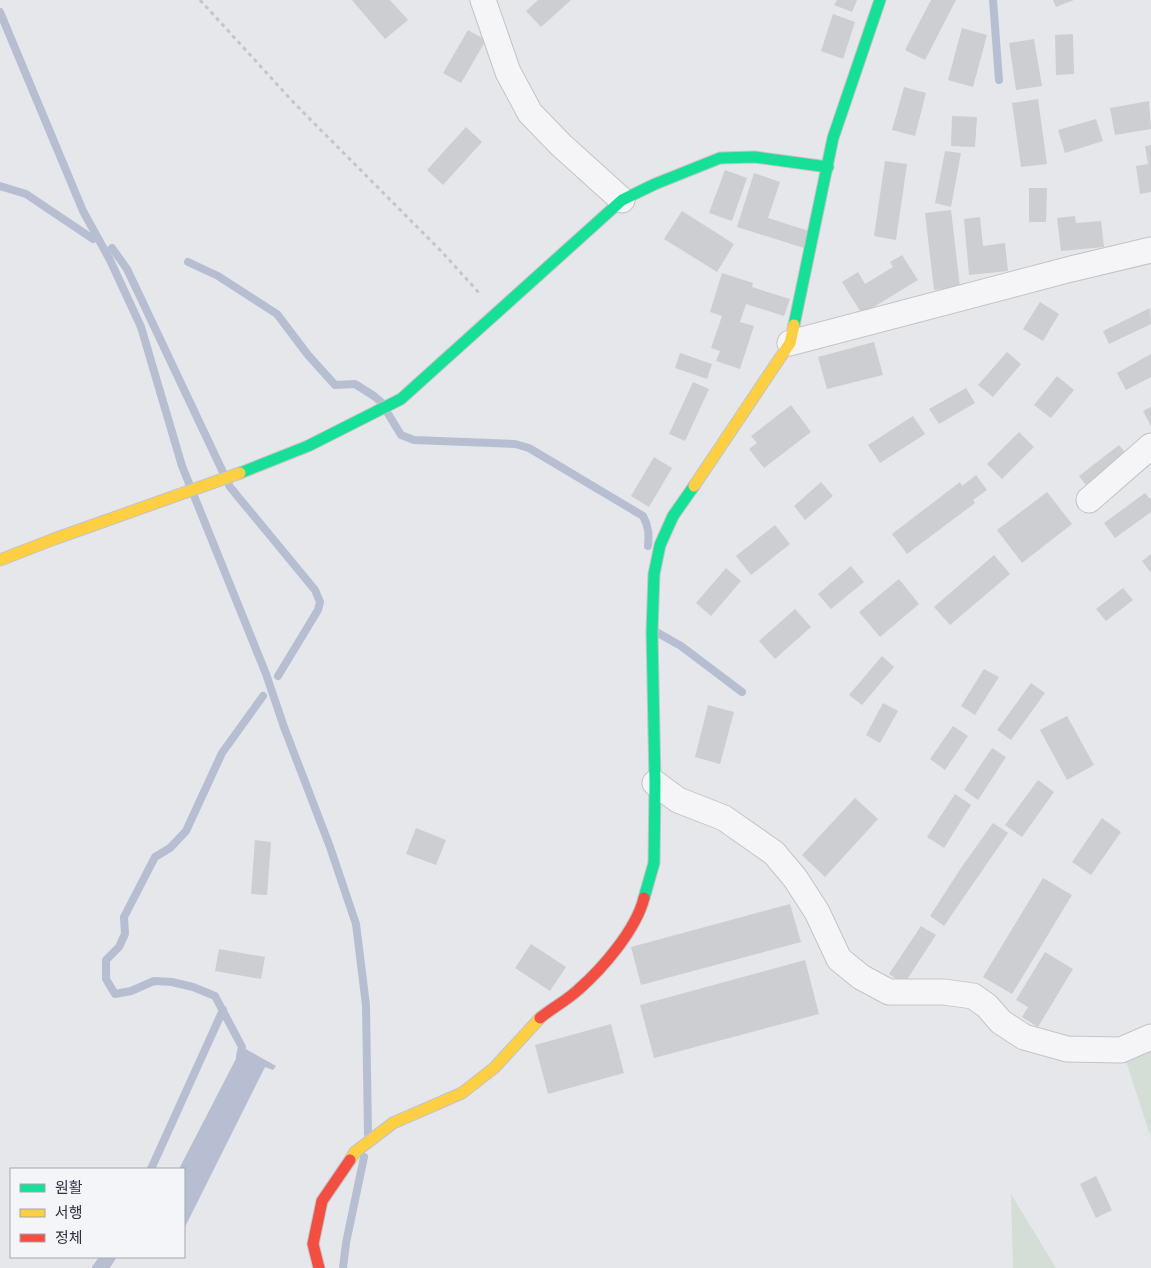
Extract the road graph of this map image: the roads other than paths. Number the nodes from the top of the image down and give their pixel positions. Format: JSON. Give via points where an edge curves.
{"nodes":[{"id":1,"x":483,"y":0,"type":"edge"},
{"id":2,"x":880,"y":0,"type":"edge"},
{"id":3,"x":828,"y":167,"type":"junction"},
{"id":4,"x":622,"y":200,"type":"junction"},
{"id":5,"x":1151,"y":250,"type":"edge"},
{"id":6,"x":790,"y":343,"type":"junction"},
{"id":7,"x":1151,"y":446,"type":"edge"},
{"id":8,"x":1089,"y":500,"type":"dead end"},
{"id":9,"x":0,"y":560,"type":"edge"},
{"id":10,"x":655,"y":782,"type":"junction"},
{"id":11,"x":1151,"y":1036,"type":"edge"},
{"id":12,"x":319,"y":1268,"type":"edge"}],
"edges":[{"from":1,"to":4,"type":"street","via":[[508,72],[530,113]]},
{"from":2,"to":3,"type":"street","via":[[833,138]]},
{"from":3,"to":4,"type":"street","via":[[755,157],[720,158]]},
{"from":3,"to":6,"type":"street"},
{"from":4,"to":9,"type":"street","via":[[401,399],[308,446]]},
{"from":5,"to":6,"type":"street"},
{"from":6,"to":10,"type":"street","via":[[672,516],[660,545],[654,574],[652,632]]},
{"from":7,"to":8,"type":"street"},
{"from":10,"to":11,"type":"street","via":[[678,800],[724,818],[774,853],[817,912],[839,959],[861,977],[889,992],[944,992],[973,996],[1001,1022],[1024,1037],[1067,1049],[1121,1050]]},
{"from":10,"to":12,"type":"street","via":[[654,863],[641,910],[609,959],[577,991],[541,1017],[494,1068],[462,1093],[393,1123],[355,1152],[322,1201],[313,1244]]}]}
